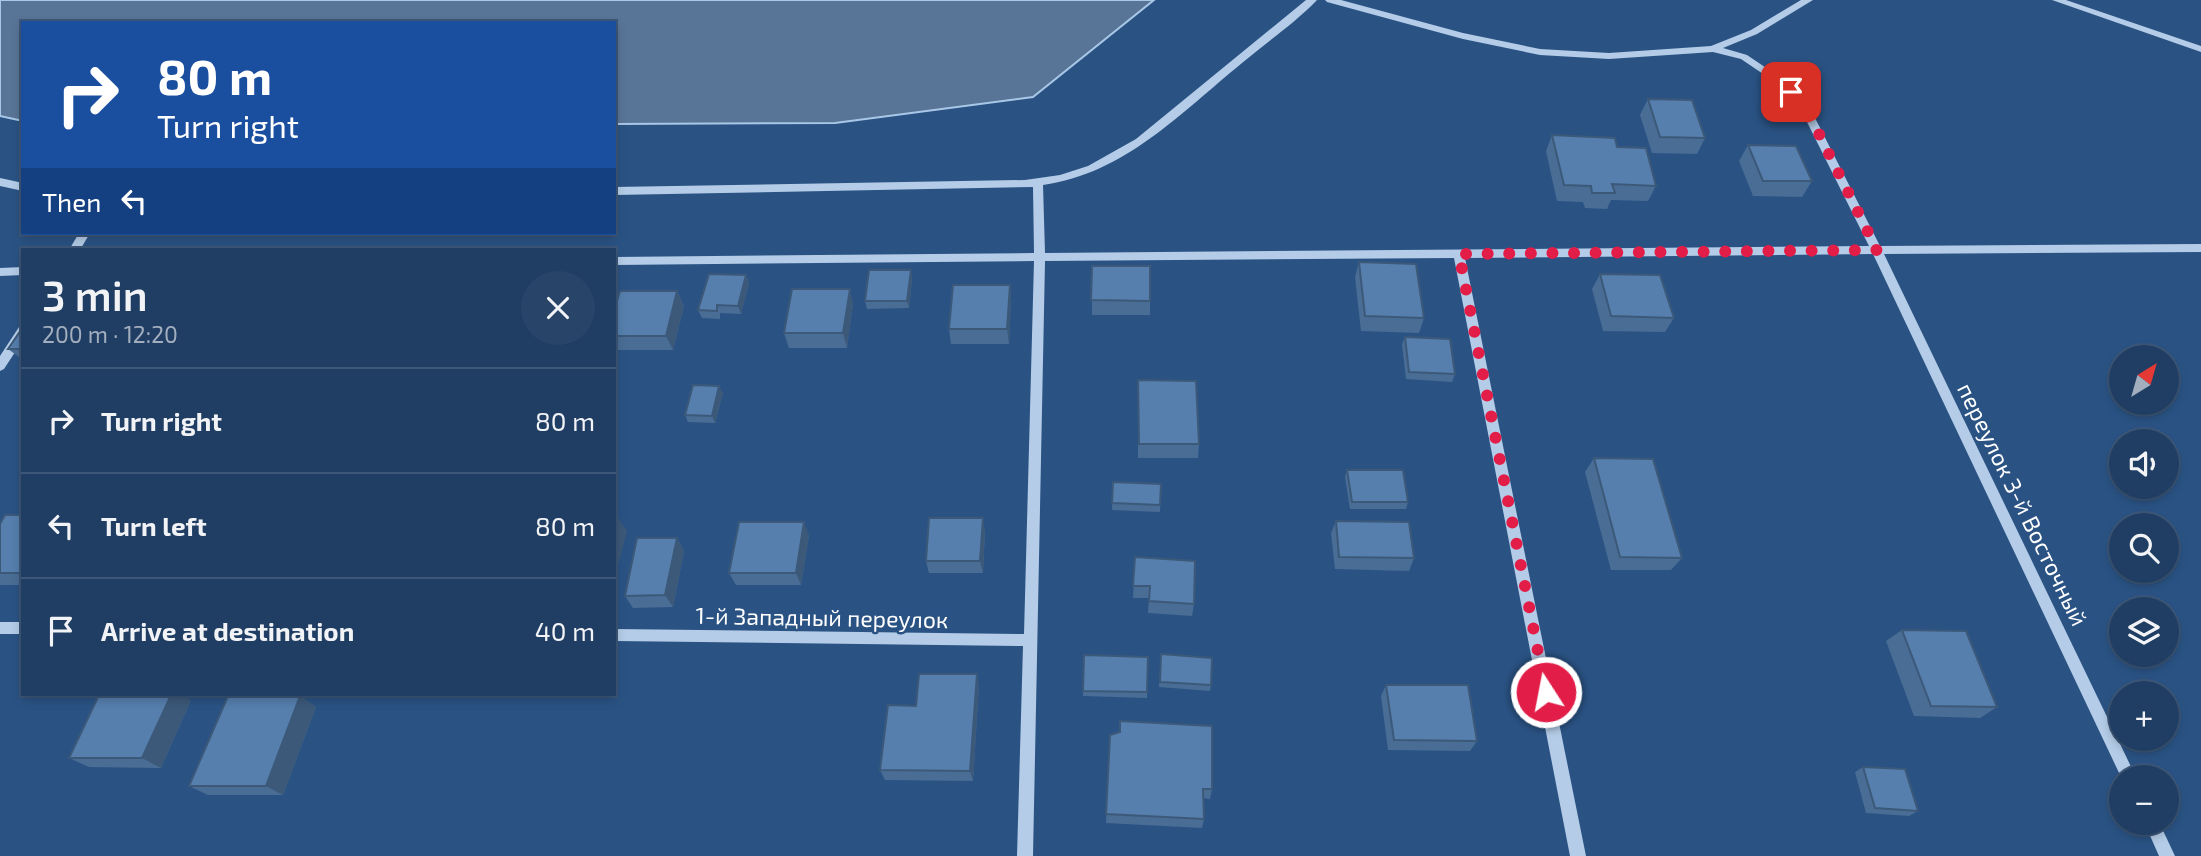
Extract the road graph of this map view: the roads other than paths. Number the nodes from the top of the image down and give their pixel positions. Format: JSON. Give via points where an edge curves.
{"nodes":[{"id":1,"x":1312,"y":0,"type":"edge"},
{"id":2,"x":1330,"y":0,"type":"edge"},
{"id":3,"x":1808,"y":0,"type":"edge"},
{"id":4,"x":2057,"y":0,"type":"edge"},
{"id":5,"x":1713,"y":49,"type":"junction"},
{"id":6,"x":2201,"y":49,"type":"edge"},
{"id":7,"x":0,"y":182,"type":"edge"},
{"id":8,"x":1038,"y":183,"type":"junction"},
{"id":9,"x":21,"y":187,"type":"edge"},
{"id":10,"x":616,"y":191,"type":"edge"},
{"id":11,"x":2201,"y":248,"type":"edge"},
{"id":12,"x":1877,"y":250,"type":"junction"},
{"id":13,"x":1459,"y":254,"type":"junction"},
{"id":14,"x":1040,"y":258,"type":"junction"},
{"id":15,"x":616,"y":261,"type":"edge"},
{"id":16,"x":21,"y":271,"type":"edge"},
{"id":17,"x":0,"y":272,"type":"edge"},
{"id":18,"x":21,"y":333,"type":"edge"},
{"id":19,"x":0,"y":366,"type":"edge"},
{"id":20,"x":0,"y":628,"type":"edge"},
{"id":21,"x":21,"y":628,"type":"edge"},
{"id":22,"x":616,"y":635,"type":"edge"},
{"id":23,"x":1028,"y":640,"type":"junction"},
{"id":24,"x":2123,"y":765,"type":"edge"},
{"id":25,"x":2157,"y":835,"type":"edge"},
{"id":26,"x":1025,"y":856,"type":"edge"},
{"id":27,"x":1578,"y":856,"type":"edge"},
{"id":28,"x":2167,"y":856,"type":"edge"}],
"edges":[{"from":1,"to":8,"type":"street","via":[[1140,142],[1092,169]]},
{"from":2,"to":5,"type":"street","via":[[1540,52],[1609,56]]},
{"from":3,"to":5,"type":"street","via":[[1754,32]]},
{"from":4,"to":6,"type":"street"},
{"from":5,"to":12,"type":"street","name":"переулок 3-й Восточный","via":[[1744,57],[1791,92],[1819,134]]},
{"from":7,"to":9,"type":"street"},
{"from":8,"to":10,"type":"street"},
{"from":8,"to":14,"type":"lane"},
{"from":11,"to":12,"type":"street"},
{"from":12,"to":13,"type":"street"},
{"from":12,"to":24,"type":"street","name":"переулок 3-й Восточный"},
{"from":13,"to":14,"type":"street"},
{"from":13,"to":27,"type":"street"},
{"from":14,"to":15,"type":"street"},
{"from":14,"to":23,"type":"street"},
{"from":16,"to":17,"type":"street"},
{"from":18,"to":19,"type":"street"},
{"from":20,"to":21,"type":"street"},
{"from":22,"to":23,"type":"street","name":"1-й Западный переулок"},
{"from":23,"to":26,"type":"street"},
{"from":25,"to":28,"type":"street"}]}
